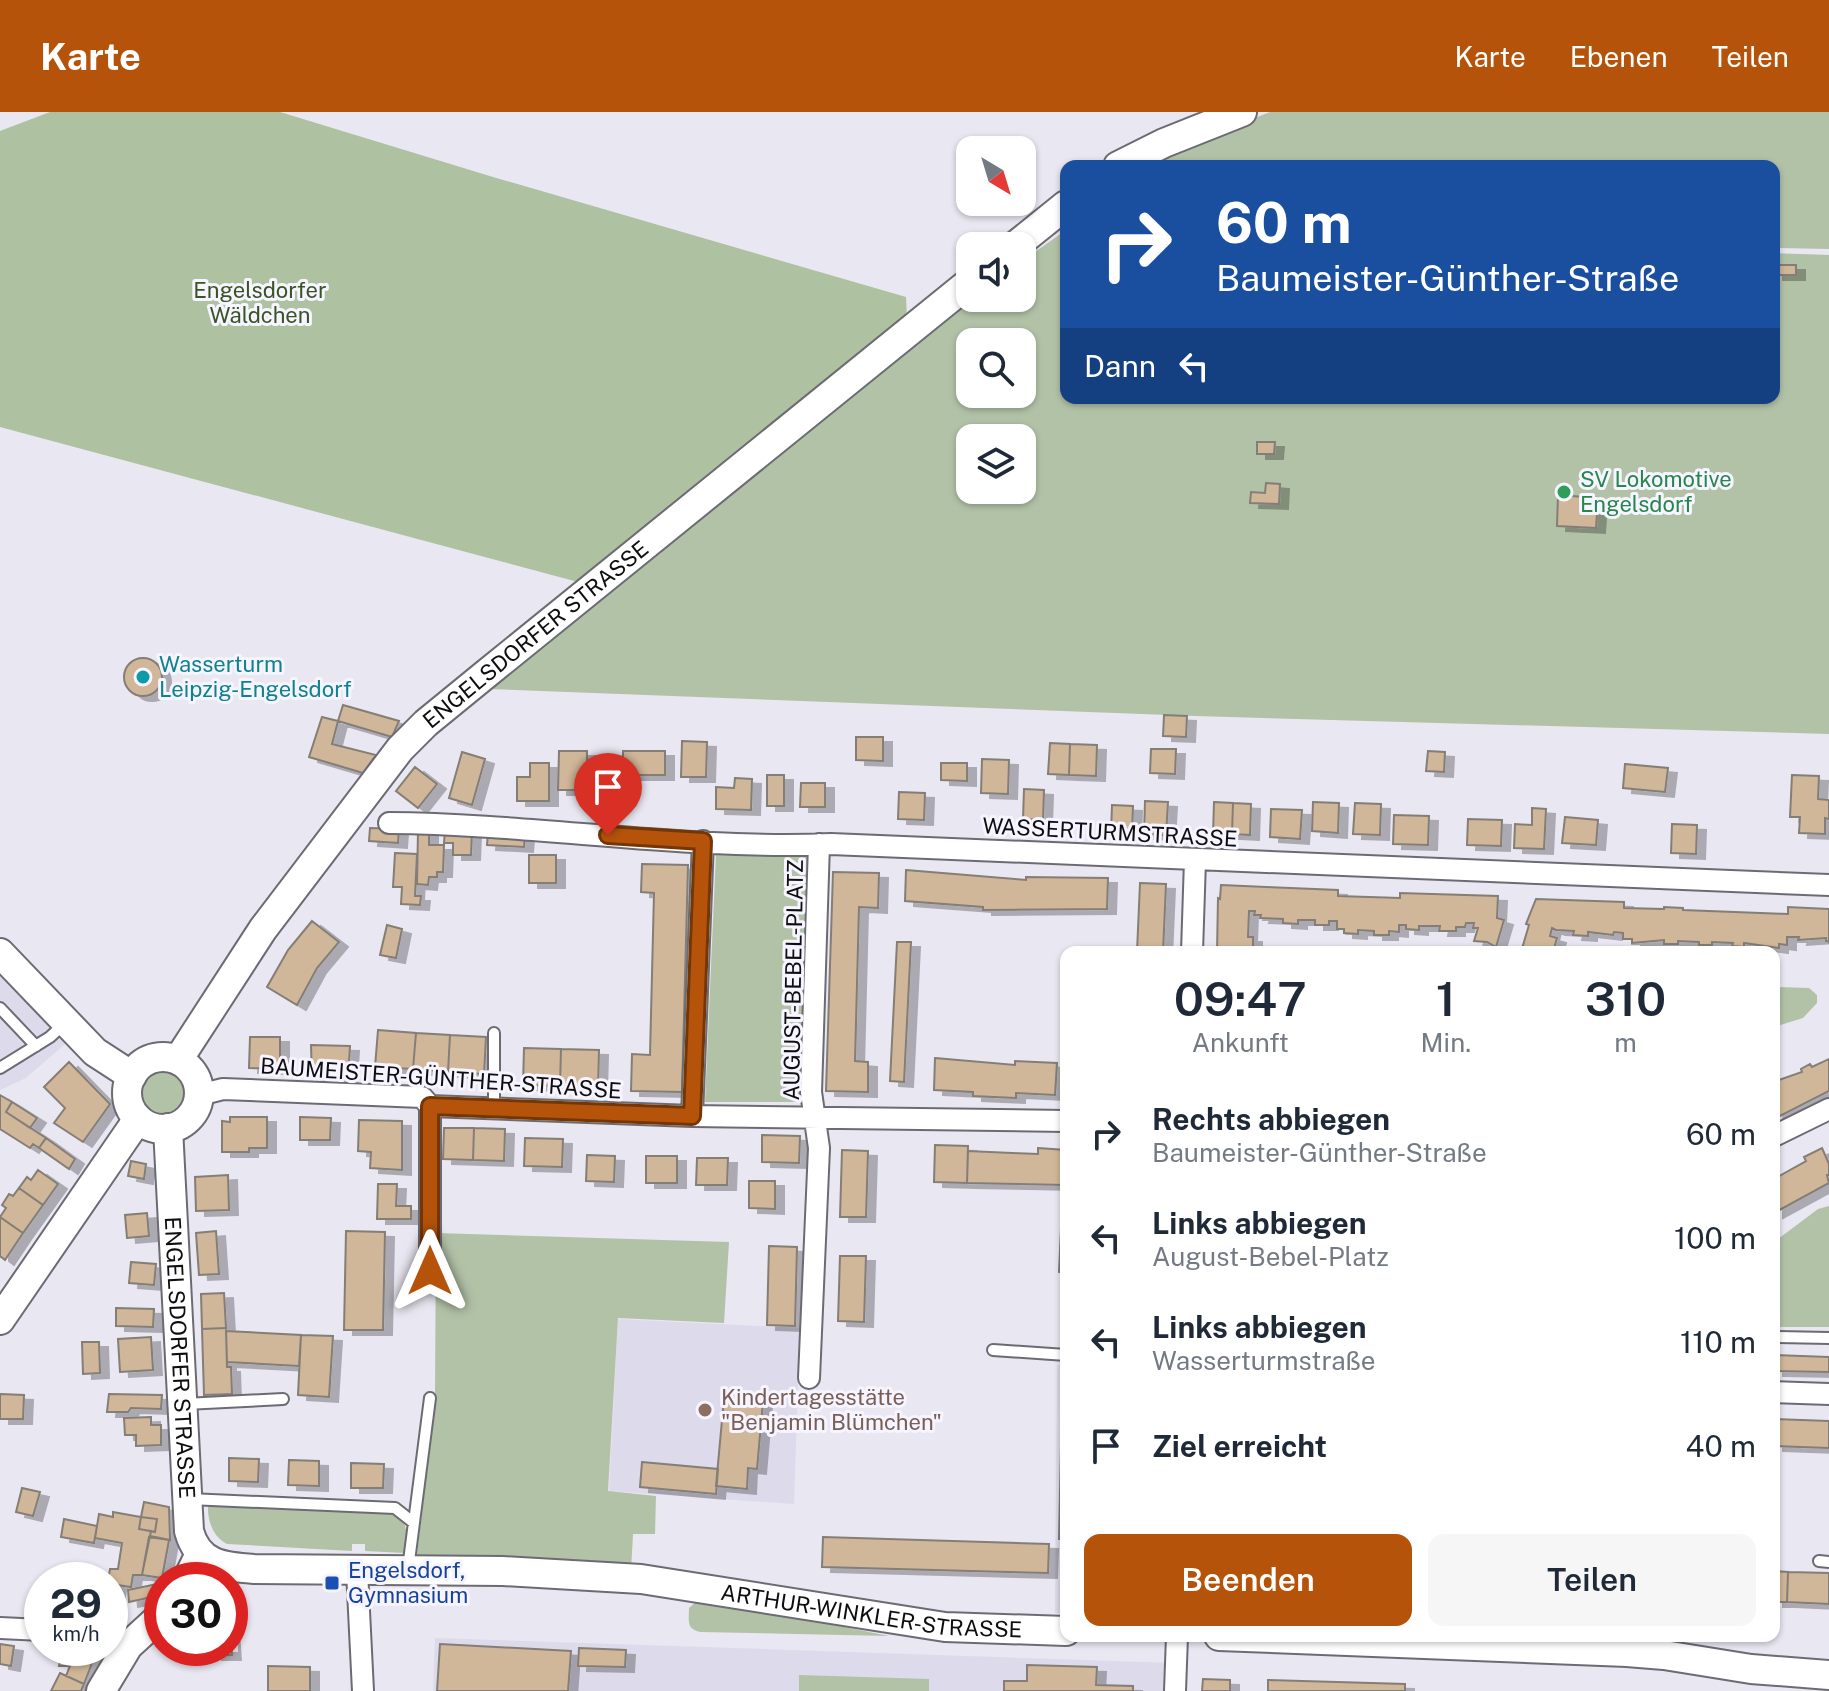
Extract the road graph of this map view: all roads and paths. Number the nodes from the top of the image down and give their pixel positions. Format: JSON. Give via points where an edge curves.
{"nodes":[{"id":1,"x":1242,"y":112,"type":"edge"},
{"id":2,"x":1130,"y":160,"type":"edge"},
{"id":3,"x":1060,"y":210,"type":"edge"},
{"id":4,"x":1032,"y":232,"type":"edge"},
{"id":5,"x":956,"y":293,"type":"edge"},
{"id":6,"x":389,"y":823,"type":"dead end"},
{"id":7,"x":703,"y":841,"type":"junction"},
{"id":8,"x":819,"y":844,"type":"junction"},
{"id":9,"x":1195,"y":860,"type":"junction"},
{"id":10,"x":1829,"y":885,"type":"edge"},
{"id":11,"x":1192,"y":946,"type":"edge"},
{"id":12,"x":0,"y":953,"type":"edge"},
{"id":13,"x":0,"y":1008,"type":"edge"},
{"id":14,"x":66,"y":1021,"type":"junction"},
{"id":15,"x":494,"y":1033,"type":"dead end"},
{"id":16,"x":36,"y":1046,"type":"junction"},
{"id":17,"x":178,"y":1060,"type":"junction"},
{"id":18,"x":0,"y":1068,"type":"edge"},
{"id":19,"x":132,"y":1076,"type":"junction"},
{"id":20,"x":199,"y":1095,"type":"junction"},
{"id":21,"x":430,"y":1106,"type":"junction"},
{"id":22,"x":494,"y":1108,"type":"junction"},
{"id":23,"x":1829,"y":1109,"type":"edge"},
{"id":24,"x":692,"y":1116,"type":"junction"},
{"id":25,"x":816,"y":1116,"type":"junction"},
{"id":26,"x":138,"y":1119,"type":"junction"},
{"id":27,"x":1060,"y":1121,"type":"edge"},
{"id":28,"x":168,"y":1128,"type":"junction"},
{"id":29,"x":1780,"y":1133,"type":"edge"},
{"id":30,"x":430,"y":1271,"type":"dead end"},
{"id":31,"x":0,"y":1320,"type":"edge"},
{"id":32,"x":1780,"y":1337,"type":"edge"},
{"id":33,"x":1829,"y":1338,"type":"edge"},
{"id":34,"x":993,"y":1350,"type":"dead end"},
{"id":35,"x":1060,"y":1355,"type":"edge"},
{"id":36,"x":809,"y":1378,"type":"dead end"},
{"id":37,"x":1780,"y":1392,"type":"edge"},
{"id":38,"x":1829,"y":1394,"type":"edge"},
{"id":39,"x":430,"y":1398,"type":"dead end"},
{"id":40,"x":283,"y":1399,"type":"dead end"},
{"id":41,"x":183,"y":1404,"type":"junction"},
{"id":42,"x":188,"y":1499,"type":"junction"},
{"id":43,"x":414,"y":1523,"type":"junction"},
{"id":44,"x":200,"y":1554,"type":"junction"},
{"id":45,"x":196,"y":1562,"type":"edge"},
{"id":46,"x":408,"y":1569,"type":"junction"},
{"id":47,"x":357,"y":1571,"type":"junction"},
{"id":48,"x":680,"y":1585,"type":"junction"},
{"id":49,"x":0,"y":1628,"type":"edge"},
{"id":50,"x":24,"y":1629,"type":"edge"},
{"id":51,"x":1060,"y":1631,"type":"edge"},
{"id":52,"x":1177,"y":1642,"type":"edge"},
{"id":53,"x":1483,"y":1642,"type":"edge"},
{"id":54,"x":1664,"y":1655,"type":"junction"},
{"id":55,"x":1829,"y":1657,"type":"edge"},
{"id":56,"x":111,"y":1666,"type":"edge"},
{"id":57,"x":1829,"y":1675,"type":"edge"},
{"id":58,"x":101,"y":1691,"type":"edge"},
{"id":59,"x":363,"y":1691,"type":"edge"},
{"id":60,"x":1175,"y":1691,"type":"edge"}],
"edges":[{"from":1,"to":2,"type":"street"},
{"from":3,"to":4,"type":"street"},
{"from":5,"to":17,"type":"street","name":"ENGELSDORFER STRASSE","via":[[400,749],[263,929]]},
{"from":6,"to":7,"type":"street","name":"WASSERTURMSTRASSE"},
{"from":7,"to":8,"type":"street","name":"WASSERTURMSTRASSE"},
{"from":7,"to":24,"type":"street"},
{"from":8,"to":9,"type":"street","name":"WASSERTURMSTRASSE"},
{"from":8,"to":25,"type":"street","name":"AUGUST-BEBEL-PLATZ","via":[[811,1092]]},
{"from":9,"to":10,"type":"street","name":"WASSERTURMSTRASSE"},
{"from":9,"to":11,"type":"street"},
{"from":12,"to":14,"type":"street"},
{"from":13,"to":16,"type":"lane"},
{"from":14,"to":16,"type":"lane"},
{"from":14,"to":19,"type":"street","via":[[95,1052]]},
{"from":15,"to":22,"type":"lane"},
{"from":16,"to":18,"type":"lane"},
{"from":17,"to":19,"type":"street","via":[[147,1061]]},
{"from":17,"to":20,"type":"street","via":[[194,1074]]},
{"from":19,"to":26,"type":"street","via":[[128,1099]]},
{"from":20,"to":21,"type":"street","name":"BAUMEISTER-GÜNTHER-STRASSE","via":[[223,1089],[422,1097]]},
{"from":20,"to":28,"type":"street","via":[[187,1120]]},
{"from":21,"to":22,"type":"street","name":"BAUMEISTER-GÜNTHER-STRASSE"},
{"from":21,"to":30,"type":"street"},
{"from":22,"to":24,"type":"street","name":"BAUMEISTER-GÜNTHER-STRASSE"},
{"from":23,"to":29,"type":"street"},
{"from":24,"to":25,"type":"street","name":"BAUMEISTER-GÜNTHER-STRASSE"},
{"from":25,"to":27,"type":"street","name":"BAUMEISTER-GÜNTHER-STRASSE"},
{"from":25,"to":36,"type":"street","name":"AUGUST-BEBEL-PLATZ"},
{"from":26,"to":28,"type":"street"},
{"from":26,"to":31,"type":"street"},
{"from":28,"to":41,"type":"street","name":"ENGELSDORFER STRASSE"},
{"from":32,"to":33,"type":"lane"},
{"from":34,"to":35,"type":"lane"},
{"from":37,"to":38,"type":"street"},
{"from":39,"to":43,"type":"lane"},
{"from":40,"to":41,"type":"lane"},
{"from":41,"to":42,"type":"street","name":"ENGELSDORFER STRASSE"},
{"from":42,"to":43,"type":"lane","via":[[395,1508]]},
{"from":42,"to":44,"type":"street","name":"ENGELSDORFER STRASSE","via":[[189,1531]]},
{"from":43,"to":46,"type":"lane"},
{"from":44,"to":45,"type":"street"},
{"from":44,"to":47,"type":"street","name":"ARTHUR-WINKLER-STRASSE","via":[[226,1567]]},
{"from":46,"to":47,"type":"street","name":"ARTHUR-WINKLER-STRASSE"},
{"from":46,"to":48,"type":"street","name":"ARTHUR-WINKLER-STRASSE"},
{"from":47,"to":48,"type":"street","name":"ARTHUR-WINKLER-STRASSE","via":[[502,1590]]},
{"from":47,"to":59,"type":"street"},
{"from":48,"to":51,"type":"street","name":"ARTHUR-WINKLER-STRASSE","via":[[945,1627]]},
{"from":49,"to":50,"type":"street"},
{"from":52,"to":60,"type":"street"},
{"from":53,"to":54,"type":"street"},
{"from":54,"to":55,"type":"street"},
{"from":54,"to":57,"type":"street"},
{"from":56,"to":58,"type":"street"}]}
